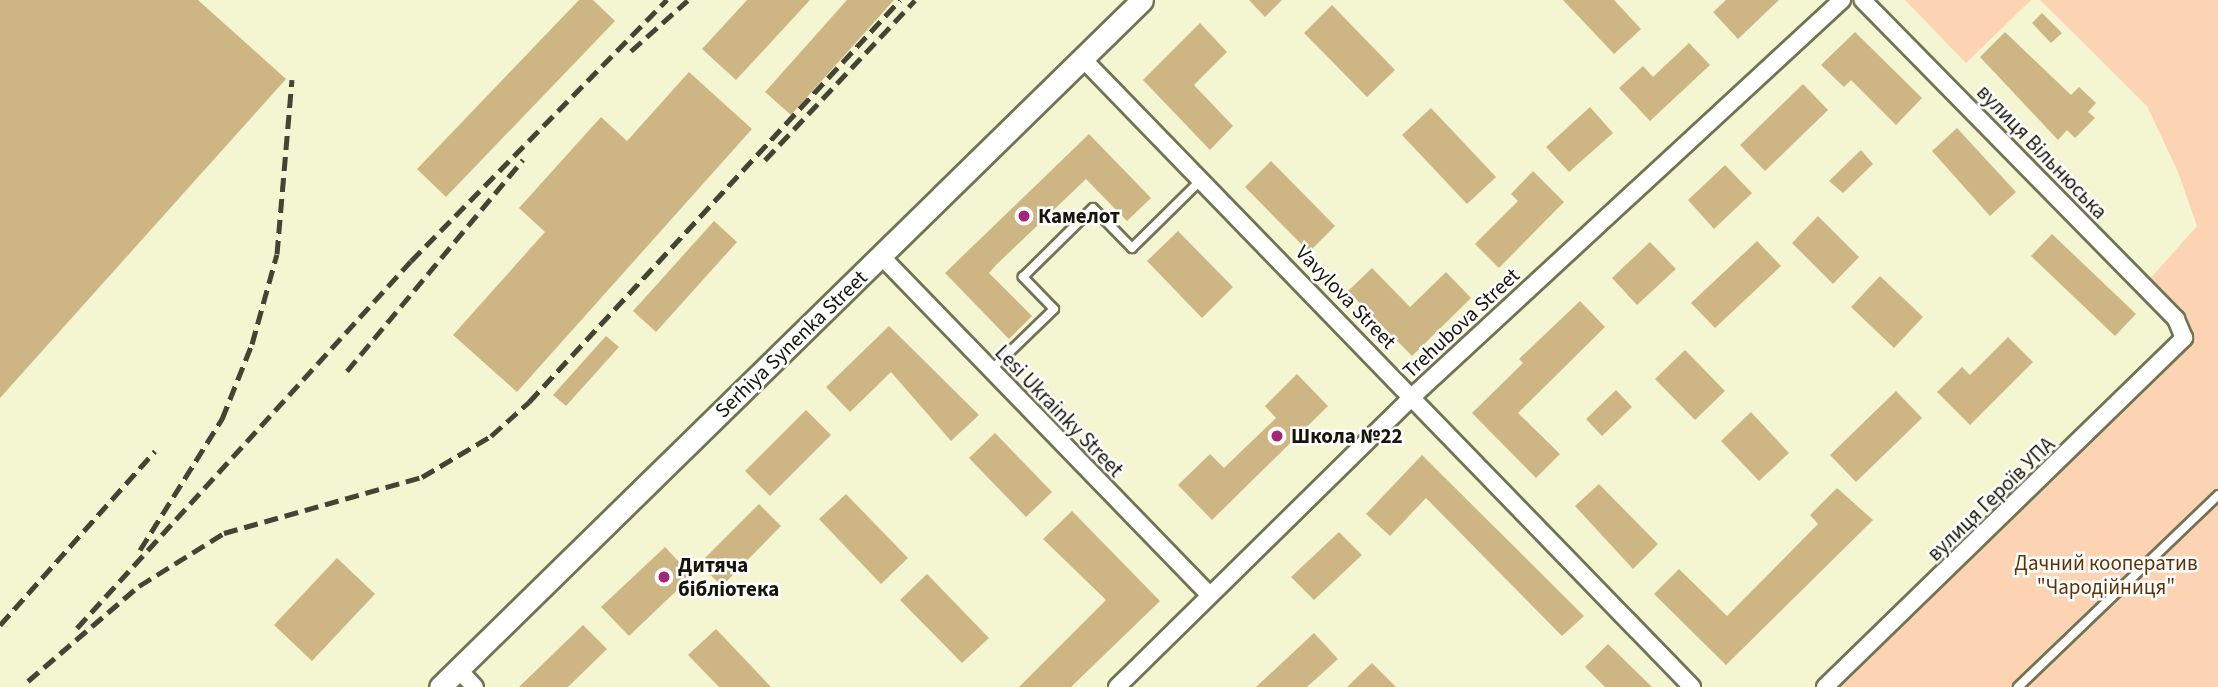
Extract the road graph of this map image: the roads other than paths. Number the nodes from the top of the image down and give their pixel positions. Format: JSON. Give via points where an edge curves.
{"nodes":[{"id":1,"x":1142,"y":0,"type":"edge"},
{"id":2,"x":1842,"y":0,"type":"edge"},
{"id":3,"x":1863,"y":0,"type":"edge"},
{"id":4,"x":1083,"y":59,"type":"junction"},
{"id":5,"x":1202,"y":180,"type":"junction"},
{"id":6,"x":881,"y":257,"type":"junction"},
{"id":7,"x":2184,"y":338,"type":"joint"},
{"id":8,"x":990,"y":371,"type":"junction"},
{"id":9,"x":1413,"y":396,"type":"junction"},
{"id":10,"x":2218,"y":495,"type":"edge"},
{"id":11,"x":1208,"y":594,"type":"junction"},
{"id":12,"x":458,"y":669,"type":"junction"},
{"id":13,"x":440,"y":687,"type":"edge"},
{"id":14,"x":475,"y":687,"type":"edge"},
{"id":15,"x":1117,"y":687,"type":"edge"},
{"id":16,"x":1692,"y":687,"type":"edge"},
{"id":17,"x":1825,"y":687,"type":"edge"},
{"id":18,"x":2018,"y":687,"type":"edge"}],
"edges":[{"from":1,"to":4,"type":"street","name":"Serhiya Synenka Street"},
{"from":2,"to":9,"type":"street","name":"Trehubova Street"},
{"from":3,"to":7,"type":"street","name":"вулиця Вільнюська","via":[[2176,319]]},
{"from":4,"to":5,"type":"street","name":"Vavylova Street"},
{"from":4,"to":6,"type":"street","name":"Serhiya Synenka Street"},
{"from":5,"to":8,"type":"lane","via":[[1132,248],[1093,208],[1023,277],[1054,309]]},
{"from":5,"to":9,"type":"street","name":"Vavylova Street"},
{"from":6,"to":8,"type":"street","name":"Lesi Ukrainky Street"},
{"from":6,"to":12,"type":"street","name":"Serhiya Synenka Street"},
{"from":7,"to":17,"type":"street","name":"вулиця Героїв УПА"},
{"from":8,"to":11,"type":"street","name":"Lesi Ukrainky Street"},
{"from":9,"to":11,"type":"street","name":"Trehubova Street"},
{"from":9,"to":16,"type":"street","name":"Vavylova Street"},
{"from":10,"to":18,"type":"lane"},
{"from":11,"to":15,"type":"street","name":"Trehubova Street"},
{"from":12,"to":13,"type":"street","name":"Serhiya Synenka Street"},
{"from":12,"to":14,"type":"street"}]}
